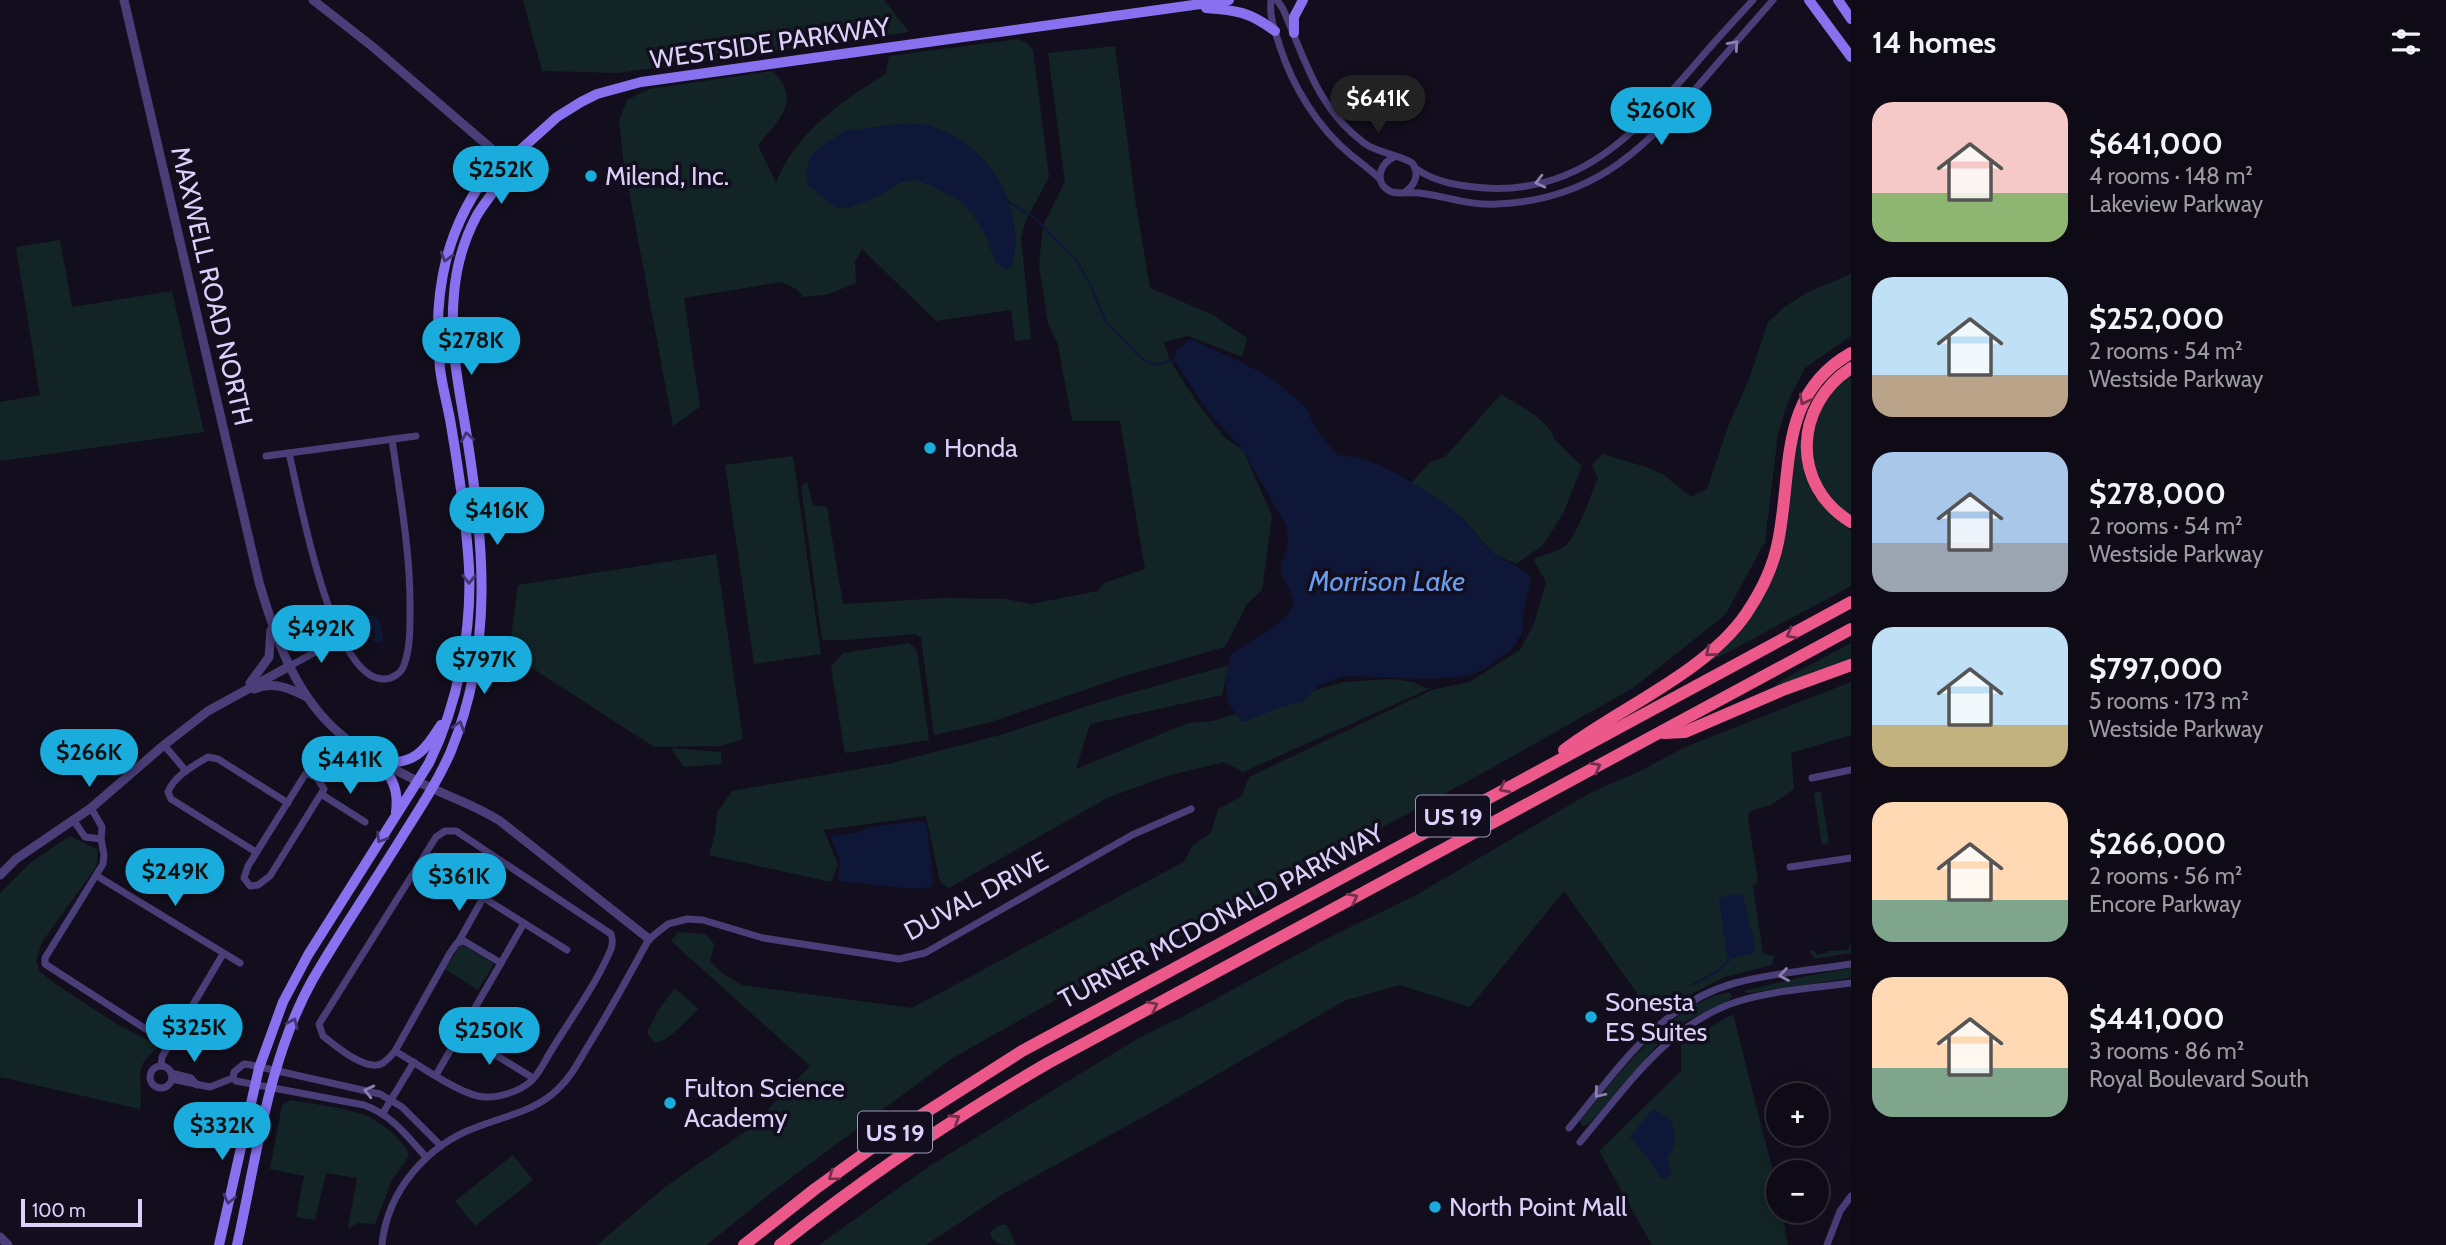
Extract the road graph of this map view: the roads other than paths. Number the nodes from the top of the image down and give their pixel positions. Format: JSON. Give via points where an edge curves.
{"nodes":[{"id":1,"x":124,"y":0,"type":"edge"},
{"id":2,"x":313,"y":0,"type":"edge"},
{"id":3,"x":1229,"y":0,"type":"edge"},
{"id":4,"x":1271,"y":0,"type":"edge"},
{"id":5,"x":1278,"y":0,"type":"edge"},
{"id":6,"x":1303,"y":0,"type":"edge"},
{"id":7,"x":1754,"y":0,"type":"edge"},
{"id":8,"x":1773,"y":0,"type":"edge"},
{"id":9,"x":1809,"y":0,"type":"edge"},
{"id":10,"x":1838,"y":0,"type":"edge"},
{"id":11,"x":1184,"y":6,"type":"junction"},
{"id":12,"x":1851,"y":19,"type":"edge"},
{"id":13,"x":1275,"y":31,"type":"junction"},
{"id":14,"x":1294,"y":33,"type":"junction"},
{"id":15,"x":1851,"y":57,"type":"edge"},
{"id":16,"x":1602,"y":156,"type":"junction"},
{"id":17,"x":1395,"y":157,"type":"junction"},
{"id":18,"x":507,"y":162,"type":"junction"},
{"id":19,"x":1415,"y":168,"type":"junction"},
{"id":20,"x":1611,"y":170,"type":"junction"},
{"id":21,"x":1380,"y":179,"type":"junction"},
{"id":22,"x":1404,"y":192,"type":"junction"},
{"id":23,"x":1851,"y":353,"type":"edge"},
{"id":24,"x":1851,"y":368,"type":"edge"},
{"id":25,"x":416,"y":436,"type":"dead end"},
{"id":26,"x":392,"y":439,"type":"junction"},
{"id":27,"x":289,"y":453,"type":"junction"},
{"id":28,"x":266,"y":456,"type":"dead end"},
{"id":29,"x":1851,"y":522,"type":"edge"},
{"id":30,"x":1851,"y":602,"type":"edge"},
{"id":31,"x":271,"y":624,"type":"junction"},
{"id":32,"x":1851,"y":629,"type":"edge"},
{"id":33,"x":341,"y":638,"type":"junction"},
{"id":34,"x":1851,"y":665,"type":"edge"},
{"id":35,"x":288,"y":667,"type":"junction"},
{"id":36,"x":247,"y":688,"type":"junction"},
{"id":37,"x":309,"y":698,"type":"junction"},
{"id":38,"x":451,"y":706,"type":"junction"},
{"id":39,"x":214,"y":708,"type":"junction"},
{"id":40,"x":1660,"y":733,"type":"junction"},
{"id":41,"x":164,"y":745,"type":"junction"},
{"id":42,"x":379,"y":761,"type":"junction"},
{"id":43,"x":1851,"y":770,"type":"edge"},
{"id":44,"x":186,"y":771,"type":"junction"},
{"id":45,"x":1534,"y":773,"type":"junction"},
{"id":46,"x":1812,"y":778,"type":"dead end"},
{"id":47,"x":417,"y":781,"type":"junction"},
{"id":48,"x":432,"y":788,"type":"junction"},
{"id":49,"x":321,"y":794,"type":"junction"},
{"id":50,"x":288,"y":803,"type":"junction"},
{"id":51,"x":91,"y":808,"type":"junction"},
{"id":52,"x":1191,"y":809,"type":"dead end"},
{"id":53,"x":394,"y":816,"type":"junction"},
{"id":54,"x":74,"y":821,"type":"junction"},
{"id":55,"x":365,"y":822,"type":"dead end"},
{"id":56,"x":101,"y":839,"type":"junction"},
{"id":57,"x":256,"y":852,"type":"junction"},
{"id":58,"x":1851,"y":858,"type":"edge"},
{"id":59,"x":1790,"y":867,"type":"dead end"},
{"id":60,"x":0,"y":875,"type":"edge"},
{"id":61,"x":97,"y":876,"type":"junction"},
{"id":62,"x":452,"y":878,"type":"dead end"},
{"id":63,"x":483,"y":898,"type":"junction"},
{"id":64,"x":524,"y":923,"type":"junction"},
{"id":65,"x":649,"y":939,"type":"junction"},
{"id":66,"x":459,"y":941,"type":"junction"},
{"id":67,"x":567,"y":950,"type":"dead end"},
{"id":68,"x":223,"y":954,"type":"junction"},
{"id":69,"x":240,"y":963,"type":"dead end"},
{"id":70,"x":500,"y":963,"type":"junction"},
{"id":71,"x":1851,"y":964,"type":"edge"},
{"id":72,"x":1851,"y":983,"type":"edge"},
{"id":73,"x":460,"y":1033,"type":"junction"},
{"id":74,"x":169,"y":1044,"type":"junction"},
{"id":75,"x":396,"y":1051,"type":"junction"},
{"id":76,"x":414,"y":1062,"type":"junction"},
{"id":77,"x":161,"y":1066,"type":"junction"},
{"id":78,"x":259,"y":1068,"type":"junction"},
{"id":79,"x":276,"y":1072,"type":"junction"},
{"id":80,"x":436,"y":1074,"type":"junction"},
{"id":81,"x":172,"y":1076,"type":"junction"},
{"id":82,"x":233,"y":1078,"type":"junction"},
{"id":83,"x":533,"y":1078,"type":"junction"},
{"id":84,"x":255,"y":1085,"type":"junction"},
{"id":85,"x":272,"y":1088,"type":"junction"},
{"id":86,"x":390,"y":1098,"type":"junction"},
{"id":87,"x":383,"y":1113,"type":"junction"},
{"id":88,"x":1569,"y":1128,"type":"dead end"},
{"id":89,"x":1580,"y":1142,"type":"dead end"},
{"id":90,"x":441,"y":1146,"type":"junction"},
{"id":91,"x":426,"y":1157,"type":"junction"},
{"id":92,"x":1851,"y":1196,"type":"edge"},
{"id":93,"x":0,"y":1237,"type":"edge"},
{"id":94,"x":8,"y":1245,"type":"edge"},
{"id":95,"x":219,"y":1245,"type":"edge"},
{"id":96,"x":237,"y":1245,"type":"edge"},
{"id":97,"x":382,"y":1245,"type":"edge"},
{"id":98,"x":744,"y":1245,"type":"edge"},
{"id":99,"x":780,"y":1245,"type":"edge"},
{"id":100,"x":1827,"y":1245,"type":"edge"}],
"edges":[{"from":1,"to":31,"type":"street","name":"MAXWELL ROAD NORTH"},
{"from":2,"to":18,"type":"street"},
{"from":3,"to":11,"type":"main road","name":"WESTSIDE PARKWAY"},
{"from":4,"to":13,"type":"street"},
{"from":5,"to":14,"type":"street"},
{"from":6,"to":14,"type":"main road","via":[[1294,17]]},
{"from":7,"to":16,"type":"street","via":[[1631,134]]},
{"from":20,"to":8,"type":"street","one_way":true,"via":[[1664,124]]},
{"from":9,"to":15,"type":"main road"},
{"from":10,"to":12,"type":"main road"},
{"from":11,"to":13,"type":"main road","via":[[1235,10],[1258,18]]},
{"from":11,"to":18,"type":"main road","name":"WESTSIDE PARKWAY","via":[[631,84],[570,108]]},
{"from":13,"to":21,"type":"street","via":[[1286,67],[1303,99],[1329,133]]},
{"from":14,"to":17,"type":"street","via":[[1317,90],[1341,122],[1376,151]]},
{"from":16,"to":19,"type":"street","one_way":true,"via":[[1557,178],[1495,188],[1462,186]]},
{"from":16,"to":20,"type":"street"},
{"from":17,"to":19,"type":"street","via":[[1407,159]]},
{"from":17,"to":21,"type":"street","via":[[1385,162]]},
{"from":18,"to":38,"type":"main road","name":"WESTSIDE PARKWAY","one_way":true,"via":[[495,164],[463,212],[448,252],[440,295],[440,370],[469,570],[466,636]]},
{"from":48,"to":18,"type":"main road","name":"WESTSIDE PARKWAY","one_way":true,"via":[[467,701],[482,613],[479,520],[454,368],[456,275],[475,218],[507,173]]},
{"from":19,"to":22,"type":"street","via":[[1413,185]]},
{"from":20,"to":22,"type":"street","via":[[1568,192],[1496,205]]},
{"from":21,"to":22,"type":"street","via":[[1387,189]]},
{"from":23,"to":45,"type":"highway","one_way":true,"via":[[1821,374],[1798,410],[1778,543],[1766,580],[1745,616],[1705,657],[1586,733]]},
{"from":24,"to":29,"type":"highway","via":[[1830,384],[1816,405],[1807,453],[1812,477],[1825,500]]},
{"from":25,"to":26,"type":"street"},
{"from":26,"to":27,"type":"street"},
{"from":26,"to":33,"type":"street","via":[[411,575],[404,668],[383,680],[369,674]]},
{"from":27,"to":28,"type":"street"},
{"from":27,"to":33,"type":"street","via":[[316,571]]},
{"from":30,"to":45,"type":"highway","name":"TURNER MCDONALD PARKWAY","number":"US 19","one_way":true},
{"from":31,"to":35,"type":"street","name":"MAXWELL ROAD NORTH"},
{"from":31,"to":36,"type":"street","via":[[269,656]]},
{"from":32,"to":40,"type":"highway","name":"TURNER MCDONALD PARKWAY","number":"US 19"},
{"from":33,"to":35,"type":"street"},
{"from":34,"to":40,"type":"highway","via":[[1685,732]]},
{"from":35,"to":36,"type":"street"},
{"from":35,"to":37,"type":"street","name":"MAXWELL ROAD NORTH"},
{"from":36,"to":39,"type":"street"},
{"from":37,"to":39,"type":"street","via":[[282,686],[262,685]]},
{"from":37,"to":42,"type":"street","name":"MAXWELL ROAD NORTH","via":[[342,736]]},
{"from":38,"to":42,"type":"main road","via":[[421,754],[398,763]]},
{"from":38,"to":47,"type":"main road","name":"WESTSIDE PARKWAY","via":[[438,746]]},
{"from":39,"to":41,"type":"street"},
{"from":99,"to":40,"type":"highway","name":"TURNER MCDONALD PARKWAY","number":"US 19","one_way":true,"via":[[936,1131],[1039,1068]]},
{"from":41,"to":44,"type":"street"},
{"from":41,"to":51,"type":"street"},
{"from":42,"to":47,"type":"street","name":"MAXWELL ROAD NORTH"},
{"from":42,"to":53,"type":"main road","via":[[394,782]]},
{"from":43,"to":46,"type":"street"},
{"from":44,"to":50,"type":"street","via":[[208,757],[218,759]]},
{"from":44,"to":57,"type":"street","via":[[169,788],[172,800]]},
{"from":45,"to":98,"type":"highway","name":"TURNER MCDONALD PARKWAY","number":"US 19","one_way":true,"via":[[1000,1064],[851,1163]]},
{"from":47,"to":48,"type":"street","name":"MAXWELL ROAD NORTH"},
{"from":47,"to":53,"type":"main road","name":"WESTSIDE PARKWAY"},
{"from":48,"to":65,"type":"street","name":"MAXWELL ROAD NORTH","via":[[500,821]]},
{"from":79,"to":48,"type":"main road","name":"WESTSIDE PARKWAY","one_way":true,"via":[[288,1032],[313,979]]},
{"from":49,"to":50,"type":"street","via":[[324,789],[317,778],[306,773]]},
{"from":49,"to":55,"type":"street"},
{"from":49,"to":57,"type":"street","via":[[270,876],[250,886],[244,874]]},
{"from":50,"to":57,"type":"street"},
{"from":51,"to":54,"type":"street"},
{"from":51,"to":56,"type":"street","via":[[102,827]]},
{"from":52,"to":65,"type":"street","name":"DUVAL DRIVE","via":[[1132,835],[981,923],[911,957],[782,942],[703,920],[668,924]]},
{"from":53,"to":78,"type":"main road","name":"WESTSIDE PARKWAY","one_way":true,"via":[[293,982]]},
{"from":54,"to":56,"type":"street","via":[[85,837]]},
{"from":54,"to":60,"type":"street"},
{"from":56,"to":61,"type":"street","via":[[104,855]]},
{"from":58,"to":59,"type":"street"},
{"from":61,"to":68,"type":"street"},
{"from":61,"to":74,"type":"street","via":[[45,964]]},
{"from":62,"to":63,"type":"street"},
{"from":63,"to":64,"type":"street"},
{"from":63,"to":66,"type":"street"},
{"from":64,"to":67,"type":"street"},
{"from":64,"to":70,"type":"street"},
{"from":65,"to":90,"type":"street","via":[[589,1045],[556,1091],[524,1111],[463,1132]]},
{"from":66,"to":70,"type":"street"},
{"from":66,"to":75,"type":"street"},
{"from":68,"to":69,"type":"street"},
{"from":68,"to":74,"type":"street"},
{"from":70,"to":73,"type":"street"},
{"from":71,"to":88,"type":"street","one_way":true,"via":[[1734,984],[1684,1006],[1638,1046]]},
{"from":72,"to":89,"type":"street","via":[[1749,998],[1693,1021],[1651,1058]]},
{"from":73,"to":80,"type":"street"},
{"from":73,"to":83,"type":"street"},
{"from":74,"to":77,"type":"street"},
{"from":75,"to":76,"type":"street"},
{"from":75,"to":83,"type":"street","via":[[383,1063],[365,1064],[323,1037],[319,1024],[436,837],[456,831],[611,934],[613,940],[583,1000]]},
{"from":76,"to":80,"type":"street"},
{"from":76,"to":86,"type":"street"},
{"from":77,"to":81,"type":"street"},
{"from":77,"to":81,"type":"street","via":[[151,1071],[152,1085],[163,1088]]},
{"from":78,"to":79,"type":"street"},
{"from":78,"to":82,"type":"street","via":[[244,1064]]},
{"from":78,"to":84,"type":"main road","name":"WESTSIDE PARKWAY"},
{"from":79,"to":85,"type":"main road","name":"WESTSIDE PARKWAY"},
{"from":86,"to":79,"type":"street","one_way":true},
{"from":80,"to":83,"type":"street","via":[[486,1098],[503,1095]]},
{"from":81,"to":82,"type":"street","via":[[210,1087]]},
{"from":82,"to":84,"type":"street"},
{"from":84,"to":85,"type":"street"},
{"from":84,"to":95,"type":"main road","name":"WESTSIDE PARKWAY","one_way":true},
{"from":85,"to":87,"type":"street"},
{"from":85,"to":96,"type":"main road","name":"WESTSIDE PARKWAY"},
{"from":86,"to":87,"type":"street"},
{"from":86,"to":90,"type":"street"},
{"from":87,"to":91,"type":"street"},
{"from":90,"to":91,"type":"street"},
{"from":91,"to":97,"type":"street","via":[[395,1199]]},
{"from":92,"to":100,"type":"street","via":[[1839,1211]]},
{"from":93,"to":94,"type":"street"}]}
